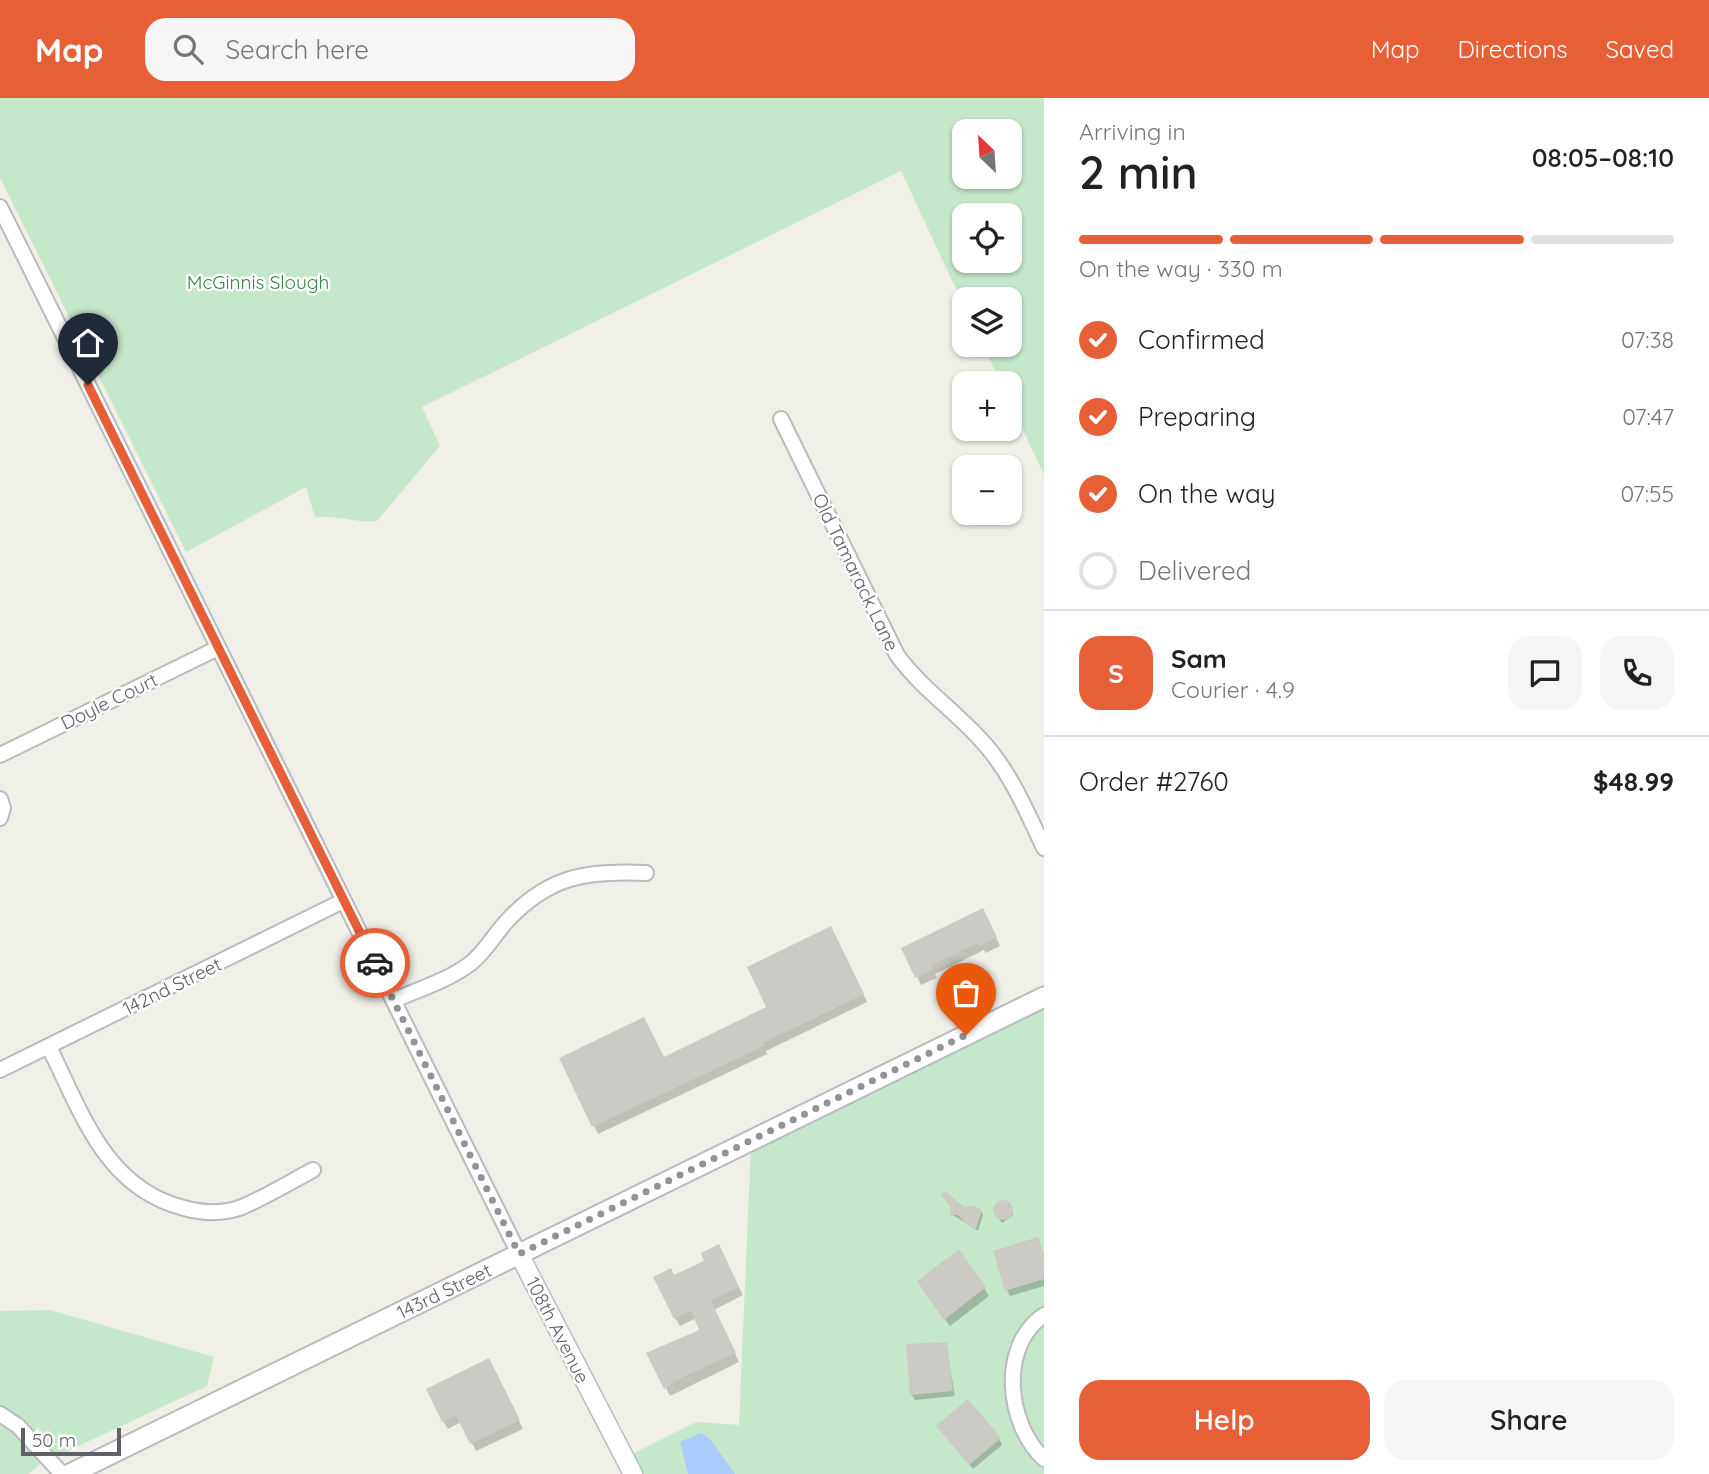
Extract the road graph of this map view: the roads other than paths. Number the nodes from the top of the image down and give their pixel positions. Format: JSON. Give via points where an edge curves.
{"nodes":[{"id":1,"x":0,"y":207,"type":"edge"},
{"id":2,"x":781,"y":419,"type":"dead end"},
{"id":3,"x":218,"y":648,"type":"junction"},
{"id":4,"x":0,"y":755,"type":"edge"},
{"id":5,"x":0,"y":799,"type":"edge"},
{"id":6,"x":0,"y":818,"type":"edge"},
{"id":7,"x":1044,"y":848,"type":"edge"},
{"id":8,"x":646,"y":873,"type":"dead end"},
{"id":9,"x":343,"y":901,"type":"junction"},
{"id":10,"x":1044,"y":996,"type":"edge"},
{"id":11,"x":394,"y":1000,"type":"junction"},
{"id":12,"x":49,"y":1047,"type":"junction"},
{"id":13,"x":0,"y":1070,"type":"edge"},
{"id":14,"x":313,"y":1170,"type":"dead end"},
{"id":15,"x":519,"y":1254,"type":"junction"},
{"id":16,"x":1044,"y":1315,"type":"edge"},
{"id":17,"x":0,"y":1414,"type":"edge"},
{"id":18,"x":1044,"y":1459,"type":"edge"},
{"id":19,"x":62,"y":1474,"type":"edge"},
{"id":20,"x":70,"y":1474,"type":"edge"},
{"id":21,"x":633,"y":1474,"type":"edge"}],
"edges":[{"from":1,"to":3,"type":"street","name":"108th Avenue"},
{"from":2,"to":7,"type":"street","name":"Old Tamarack Lane","via":[[885,636],[921,685],[963,721],[1010,777]]},
{"from":3,"to":4,"type":"street","name":"Doyle Court"},
{"from":3,"to":9,"type":"street","name":"108th Avenue"},
{"from":5,"to":6,"type":"street"},
{"from":8,"to":11,"type":"street","via":[[602,871],[559,881],[525,900],[473,962]]},
{"from":9,"to":11,"type":"street","name":"108th Avenue"},
{"from":9,"to":12,"type":"street","name":"142nd Street"},
{"from":10,"to":15,"type":"main road","name":"143rd Street"},
{"from":11,"to":15,"type":"street","name":"108th Avenue"},
{"from":12,"to":13,"type":"street","name":"142nd Street"},
{"from":12,"to":14,"type":"street","via":[[96,1140],[114,1167],[140,1192],[203,1213],[240,1208]]},
{"from":15,"to":20,"type":"main road","name":"143rd Street"},
{"from":15,"to":21,"type":"street","name":"108th Avenue"},
{"from":16,"to":18,"type":"street","via":[[1023,1339],[1014,1364],[1012,1391],[1019,1420],[1034,1450]]},
{"from":17,"to":19,"type":"street","via":[[18,1426]]}]}
